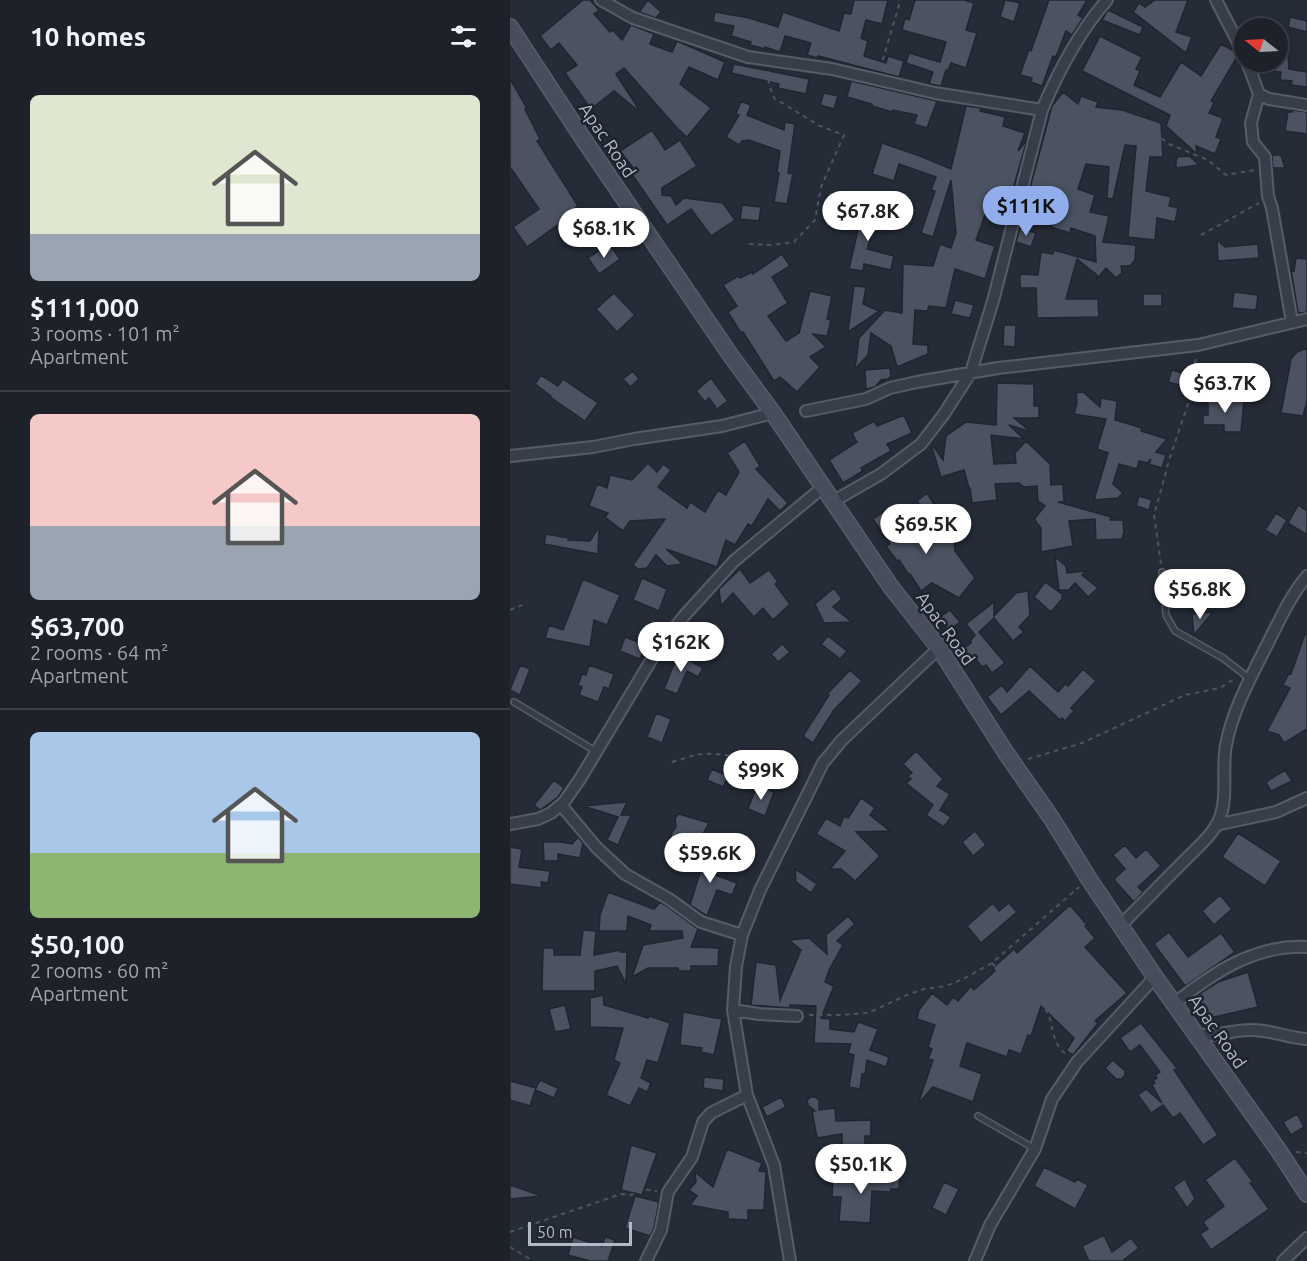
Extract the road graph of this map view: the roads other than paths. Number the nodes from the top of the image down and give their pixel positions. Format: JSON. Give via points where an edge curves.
{"nodes":[{"id":1,"x":601,"y":0,"type":"edge"},
{"id":2,"x":1107,"y":0,"type":"edge"},
{"id":3,"x":1216,"y":0,"type":"edge"},
{"id":4,"x":511,"y":32,"type":"edge"},
{"id":5,"x":1234,"y":35,"type":"edge"},
{"id":6,"x":1251,"y":72,"type":"edge"},
{"id":7,"x":1259,"y":94,"type":"junction"},
{"id":8,"x":1307,"y":105,"type":"edge"},
{"id":9,"x":1042,"y":110,"type":"junction"},
{"id":10,"x":1307,"y":319,"type":"edge"},
{"id":11,"x":1292,"y":322,"type":"junction"},
{"id":12,"x":971,"y":372,"type":"junction"},
{"id":13,"x":806,"y":411,"type":"dead end"},
{"id":14,"x":773,"y":413,"type":"junction"},
{"id":15,"x":510,"y":456,"type":"edge"},
{"id":16,"x":822,"y":488,"type":"junction"},
{"id":17,"x":832,"y":502,"type":"junction"},
{"id":18,"x":1162,"y":572,"type":"road end"},
{"id":19,"x":1307,"y":576,"type":"edge"},
{"id":20,"x":939,"y":648,"type":"junction"},
{"id":21,"x":1246,"y":676,"type":"junction"},
{"id":22,"x":514,"y":702,"type":"dead end"},
{"id":23,"x":597,"y":752,"type":"junction"},
{"id":24,"x":1307,"y":798,"type":"edge"},
{"id":25,"x":561,"y":805,"type":"junction"},
{"id":26,"x":510,"y":824,"type":"edge"},
{"id":27,"x":1216,"y":825,"type":"junction"},
{"id":28,"x":1120,"y":926,"type":"junction"},
{"id":29,"x":742,"y":935,"type":"junction"},
{"id":30,"x":1307,"y":947,"type":"edge"},
{"id":31,"x":1155,"y":977,"type":"junction"},
{"id":32,"x":1175,"y":1003,"type":"junction"},
{"id":33,"x":733,"y":1010,"type":"junction"},
{"id":34,"x":797,"y":1016,"type":"road end"},
{"id":35,"x":1196,"y":1034,"type":"junction"},
{"id":36,"x":1307,"y":1039,"type":"edge"},
{"id":37,"x":747,"y":1095,"type":"junction"},
{"id":38,"x":978,"y":1116,"type":"dead end"},
{"id":39,"x":1035,"y":1149,"type":"junction"},
{"id":40,"x":1307,"y":1194,"type":"edge"},
{"id":41,"x":1307,"y":1238,"type":"edge"},
{"id":42,"x":646,"y":1261,"type":"edge"},
{"id":43,"x":790,"y":1261,"type":"edge"},
{"id":44,"x":975,"y":1261,"type":"edge"},
{"id":45,"x":1282,"y":1261,"type":"edge"}],
"edges":[{"from":1,"to":9,"type":"street","via":[[656,27],[748,57],[820,66],[935,93]]},
{"from":2,"to":9,"type":"street","via":[[1089,22]]},
{"from":3,"to":5,"type":"street"},
{"from":4,"to":14,"type":"main road","name":"Apac Road"},
{"from":6,"to":7,"type":"street"},
{"from":7,"to":8,"type":"street"},
{"from":7,"to":11,"type":"street","via":[[1251,123],[1253,142],[1265,157],[1268,196]]},
{"from":9,"to":12,"type":"street"},
{"from":10,"to":11,"type":"street"},
{"from":11,"to":12,"type":"street","via":[[1198,345]]},
{"from":12,"to":13,"type":"street","via":[[890,388],[866,399]]},
{"from":12,"to":17,"type":"street","via":[[921,444],[881,474]]},
{"from":14,"to":15,"type":"street","via":[[722,426]]},
{"from":14,"to":16,"type":"main road","name":"Apac Road"},
{"from":16,"to":17,"type":"main road","name":"Apac Road"},
{"from":16,"to":23,"type":"street","via":[[734,561],[684,616],[656,652]]},
{"from":17,"to":20,"type":"main road","name":"Apac Road"},
{"from":18,"to":21,"type":"lane","via":[[1166,615],[1175,631]]},
{"from":19,"to":21,"type":"street"},
{"from":20,"to":28,"type":"main road","name":"Apac Road"},
{"from":20,"to":29,"type":"street","via":[[823,762]]},
{"from":21,"to":27,"type":"street","via":[[1228,734],[1222,805]]},
{"from":22,"to":23,"type":"lane"},
{"from":23,"to":25,"type":"street"},
{"from":24,"to":27,"type":"street","via":[[1276,812]]},
{"from":25,"to":26,"type":"street","via":[[538,819]]},
{"from":25,"to":29,"type":"street","via":[[625,874],[701,922]]},
{"from":27,"to":28,"type":"street"},
{"from":28,"to":31,"type":"main road","name":"Apac Road"},
{"from":29,"to":33,"type":"street"},
{"from":30,"to":32,"type":"street","via":[[1276,948],[1226,966]]},
{"from":31,"to":32,"type":"main road","name":"Apac Road"},
{"from":31,"to":39,"type":"street","via":[[1077,1062],[1052,1099]]},
{"from":32,"to":35,"type":"main road","name":"Apac Road"},
{"from":33,"to":34,"type":"street"},
{"from":33,"to":37,"type":"street"},
{"from":35,"to":36,"type":"street","via":[[1251,1030]]},
{"from":35,"to":40,"type":"main road","name":"Apac Road"},
{"from":37,"to":42,"type":"street","via":[[711,1113],[703,1122],[692,1157],[668,1192],[661,1230]]},
{"from":37,"to":43,"type":"street","via":[[774,1166]]},
{"from":38,"to":39,"type":"lane"},
{"from":39,"to":44,"type":"street","via":[[990,1225]]},
{"from":41,"to":45,"type":"street"}]}
